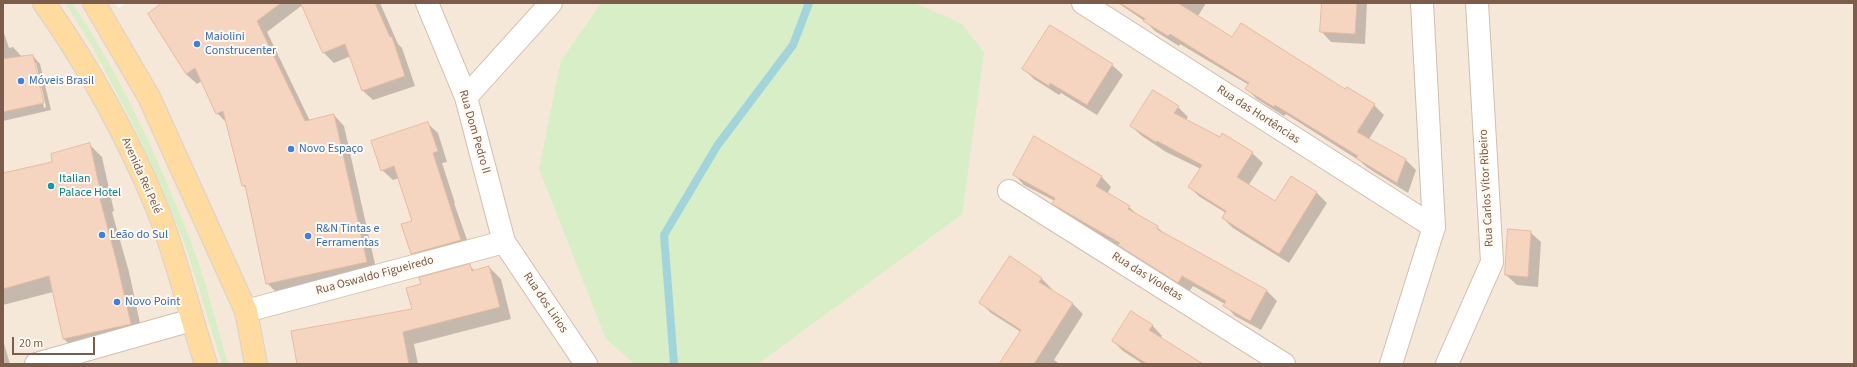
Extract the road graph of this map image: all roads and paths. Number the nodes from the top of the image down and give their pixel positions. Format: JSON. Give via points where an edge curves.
{"nodes":[{"id":1,"x":44,"y":3,"type":"edge"},
{"id":2,"x":94,"y":3,"type":"edge"},
{"id":3,"x":427,"y":3,"type":"edge"},
{"id":4,"x":551,"y":3,"type":"edge"},
{"id":5,"x":1083,"y":3,"type":"edge"},
{"id":6,"x":1422,"y":3,"type":"edge"},
{"id":7,"x":1477,"y":3,"type":"edge"},
{"id":8,"x":466,"y":97,"type":"junction"},
{"id":9,"x":1009,"y":191,"type":"dead end"},
{"id":10,"x":1434,"y":227,"type":"junction"},
{"id":11,"x":504,"y":242,"type":"junction"},
{"id":12,"x":246,"y":311,"type":"junction"},
{"id":13,"x":192,"y":320,"type":"junction"},
{"id":14,"x":36,"y":364,"type":"edge"},
{"id":15,"x":206,"y":364,"type":"edge"},
{"id":16,"x":256,"y":364,"type":"edge"},
{"id":17,"x":586,"y":364,"type":"edge"},
{"id":18,"x":1284,"y":364,"type":"edge"},
{"id":19,"x":1391,"y":364,"type":"edge"},
{"id":20,"x":1447,"y":364,"type":"edge"}],
"edges":[{"from":1,"to":13,"type":"main road","name":"Avenida Rei Pelé","via":[[73,45],[116,120],[131,152],[157,208]]},
{"from":2,"to":12,"type":"main road","via":[[149,97]]},
{"from":3,"to":8,"type":"street","name":"Rua Dom Pedro II"},
{"from":4,"to":8,"type":"street"},
{"from":5,"to":10,"type":"street","name":"Rua das Hortências"},
{"from":6,"to":10,"type":"street"},
{"from":7,"to":20,"type":"street","name":"Rua Carlos Vítor Ribeiro","via":[[1492,262]]},
{"from":8,"to":11,"type":"street","name":"Rua Dom Pedro II"},
{"from":9,"to":18,"type":"street","name":"Rua das Violetas"},
{"from":10,"to":19,"type":"street"},
{"from":11,"to":12,"type":"street","name":"Rua Oswaldo Figueiredo"},
{"from":11,"to":17,"type":"street","name":"Rua dos Lirios"},
{"from":12,"to":16,"type":"main road"},
{"from":13,"to":14,"type":"street"},
{"from":13,"to":15,"type":"main road","name":"Avenida Rei Pelé"}]}
